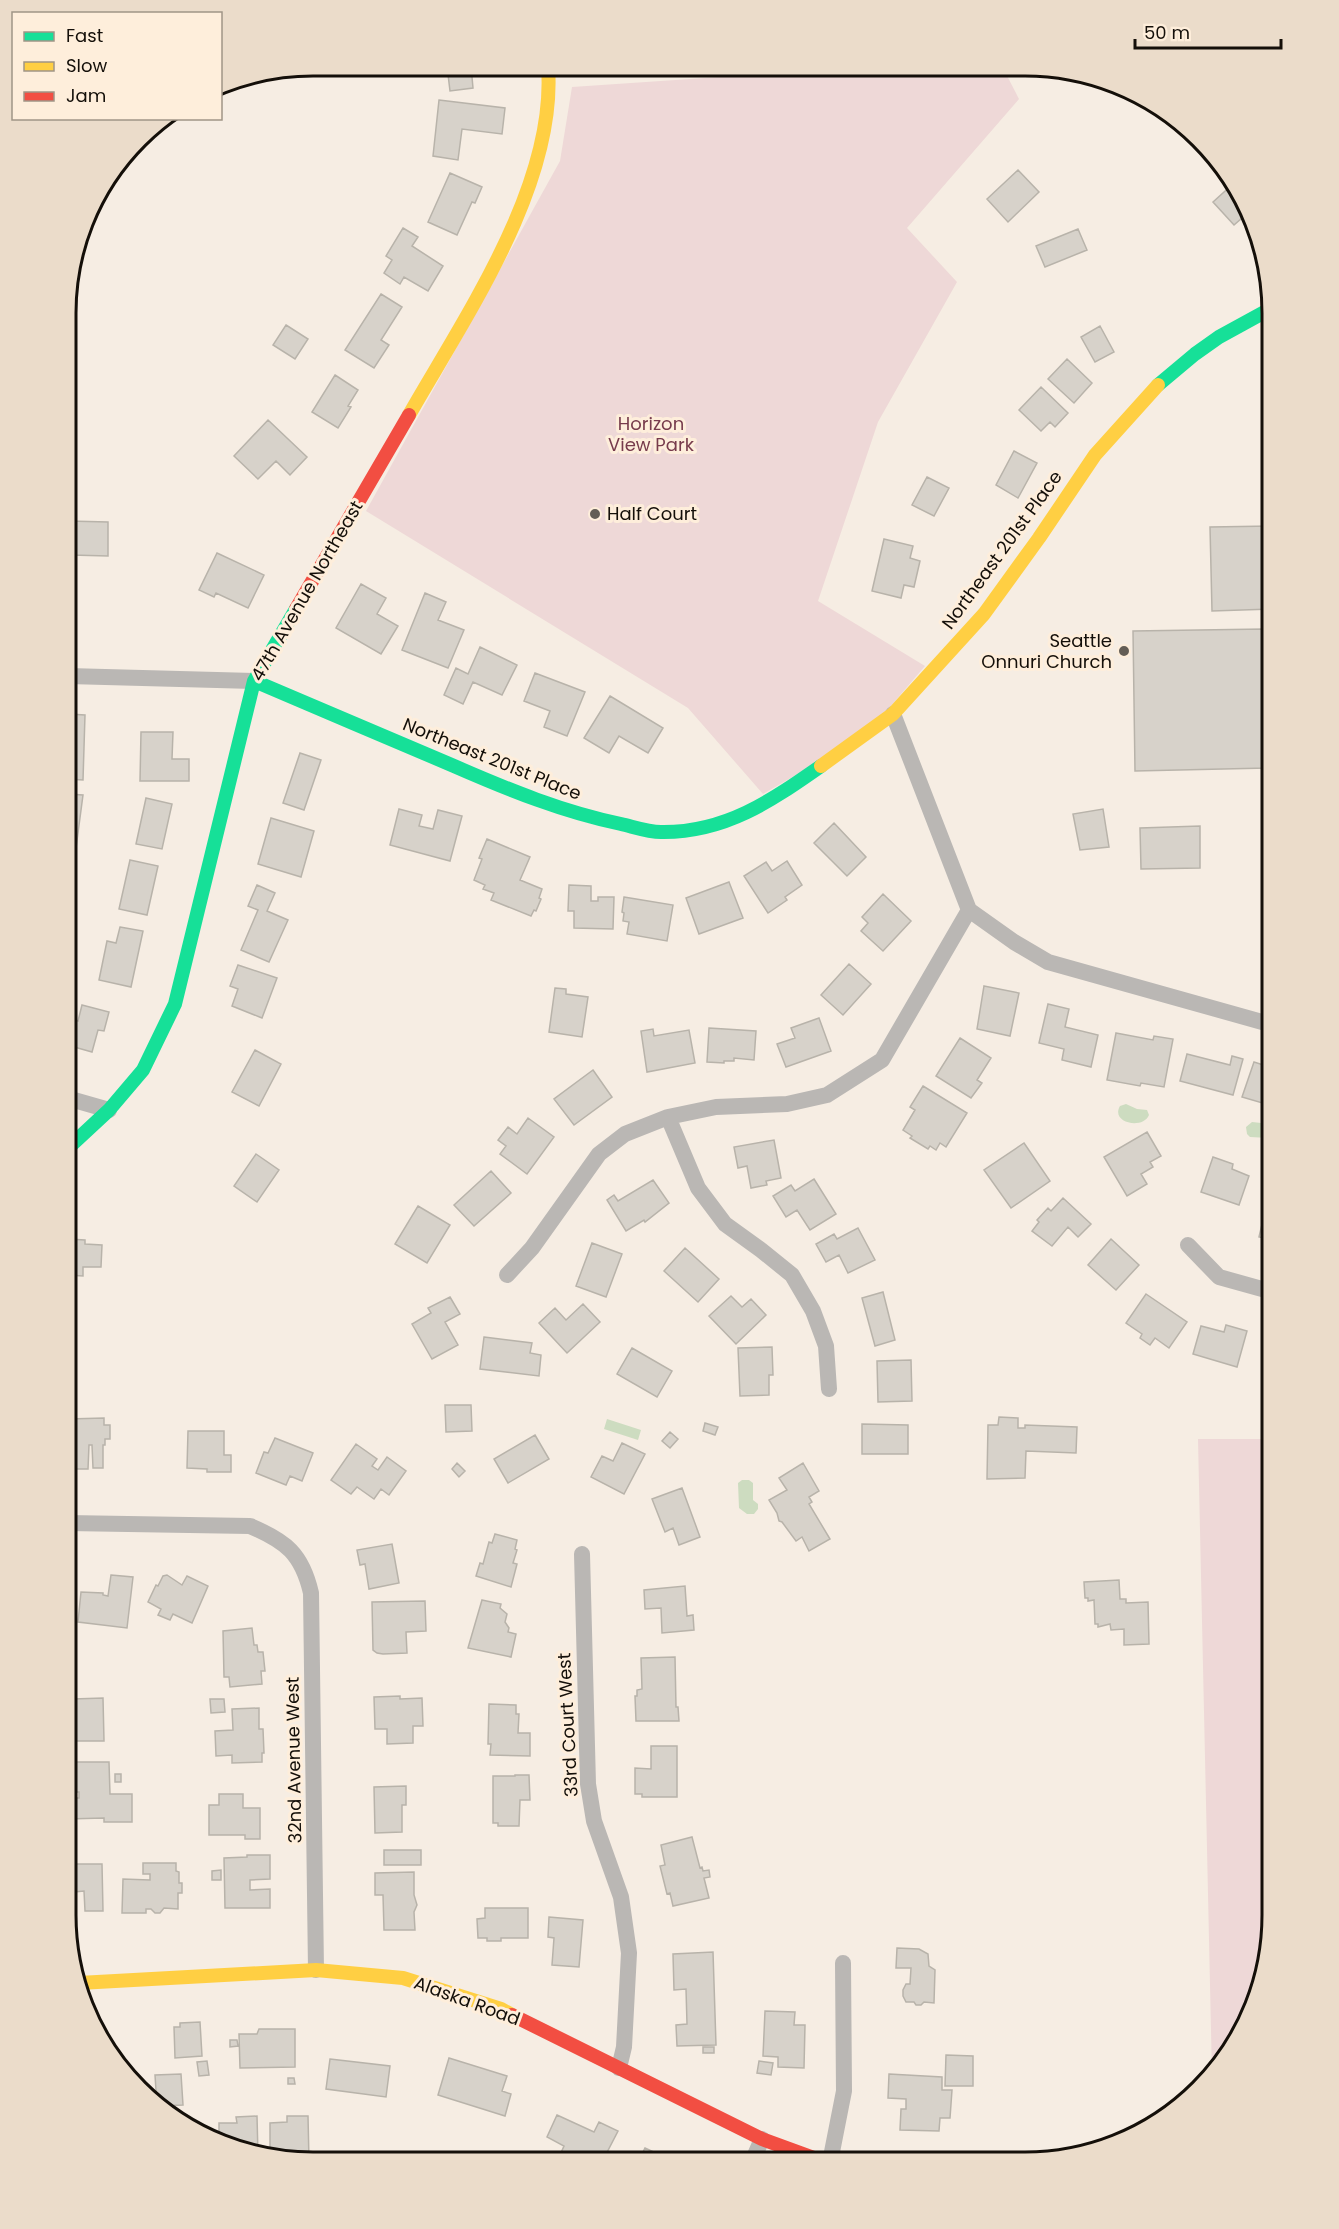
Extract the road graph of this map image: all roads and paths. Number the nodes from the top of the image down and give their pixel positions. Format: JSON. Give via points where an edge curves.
{"nodes":[{"id":1,"x":549,"y":76,"type":"edge"},
{"id":2,"x":1262,"y":313,"type":"edge"},
{"id":3,"x":76,"y":676,"type":"edge"},
{"id":4,"x":254,"y":681,"type":"junction"},
{"id":5,"x":893,"y":714,"type":"junction"},
{"id":6,"x":969,"y":910,"type":"junction"},
{"id":7,"x":1262,"y":1022,"type":"edge"},
{"id":8,"x":76,"y":1101,"type":"edge"},
{"id":9,"x":109,"y":1110,"type":"junction"},
{"id":10,"x":668,"y":1117,"type":"junction"},
{"id":11,"x":76,"y":1141,"type":"edge"},
{"id":12,"x":1188,"y":1245,"type":"dead end"},
{"id":13,"x":507,"y":1275,"type":"dead end"},
{"id":14,"x":1262,"y":1289,"type":"edge"},
{"id":15,"x":830,"y":1389,"type":"dead end"},
{"id":16,"x":76,"y":1523,"type":"edge"},
{"id":17,"x":582,"y":1554,"type":"dead end"},
{"id":18,"x":843,"y":1963,"type":"dead end"},
{"id":19,"x":316,"y":1970,"type":"junction"},
{"id":20,"x":86,"y":1983,"type":"edge"},
{"id":21,"x":619,"y":2068,"type":"junction"},
{"id":22,"x":762,"y":2139,"type":"junction"},
{"id":23,"x":756,"y":2152,"type":"edge"},
{"id":24,"x":798,"y":2152,"type":"edge"},
{"id":25,"x":832,"y":2152,"type":"edge"}],
"edges":[{"from":1,"to":4,"type":"street","name":"47th Avenue Northeast","via":[[544,127],[521,211],[473,304]]},
{"from":2,"to":5,"type":"street","name":"Northeast 201st Place","via":[[1219,337],[1149,393],[1095,455],[984,614]]},
{"from":3,"to":4,"type":"street","name":"Northeast 201st Place"},
{"from":4,"to":5,"type":"street","name":"Northeast 201st Place","via":[[521,795],[583,816],[660,832],[704,827],[753,811]]},
{"from":4,"to":9,"type":"street","name":"47th Avenue Northeast","via":[[175,1004],[143,1070]]},
{"from":5,"to":6,"type":"street"},
{"from":6,"to":7,"type":"street","via":[[1048,962]]},
{"from":6,"to":10,"type":"street","via":[[882,1060],[858,1077],[827,1095],[786,1104],[716,1107]]},
{"from":8,"to":9,"type":"street"},
{"from":9,"to":11,"type":"street","name":"47th Avenue Northeast"},
{"from":10,"to":13,"type":"street","via":[[626,1134],[599,1154],[532,1248]]},
{"from":10,"to":15,"type":"street","via":[[698,1188],[725,1224],[792,1275],[813,1311],[826,1346]]},
{"from":12,"to":14,"type":"street","via":[[1219,1276]]},
{"from":16,"to":19,"type":"street","name":"32nd Avenue West","via":[[250,1526],[273,1536],[296,1554],[307,1574],[311,1593]]},
{"from":17,"to":21,"type":"street","name":"33rd Court West","via":[[588,1784],[594,1821],[621,1897],[629,1953],[624,2047]]},
{"from":18,"to":25,"type":"street","via":[[844,2091]]},
{"from":19,"to":20,"type":"street","name":"Alaska Road"},
{"from":19,"to":21,"type":"street","name":"Alaska Road","via":[[403,1978],[501,2009]]},
{"from":21,"to":22,"type":"street","name":"Alaska Road"},
{"from":22,"to":23,"type":"street"},
{"from":22,"to":24,"type":"street","name":"Alaska Road"}]}
